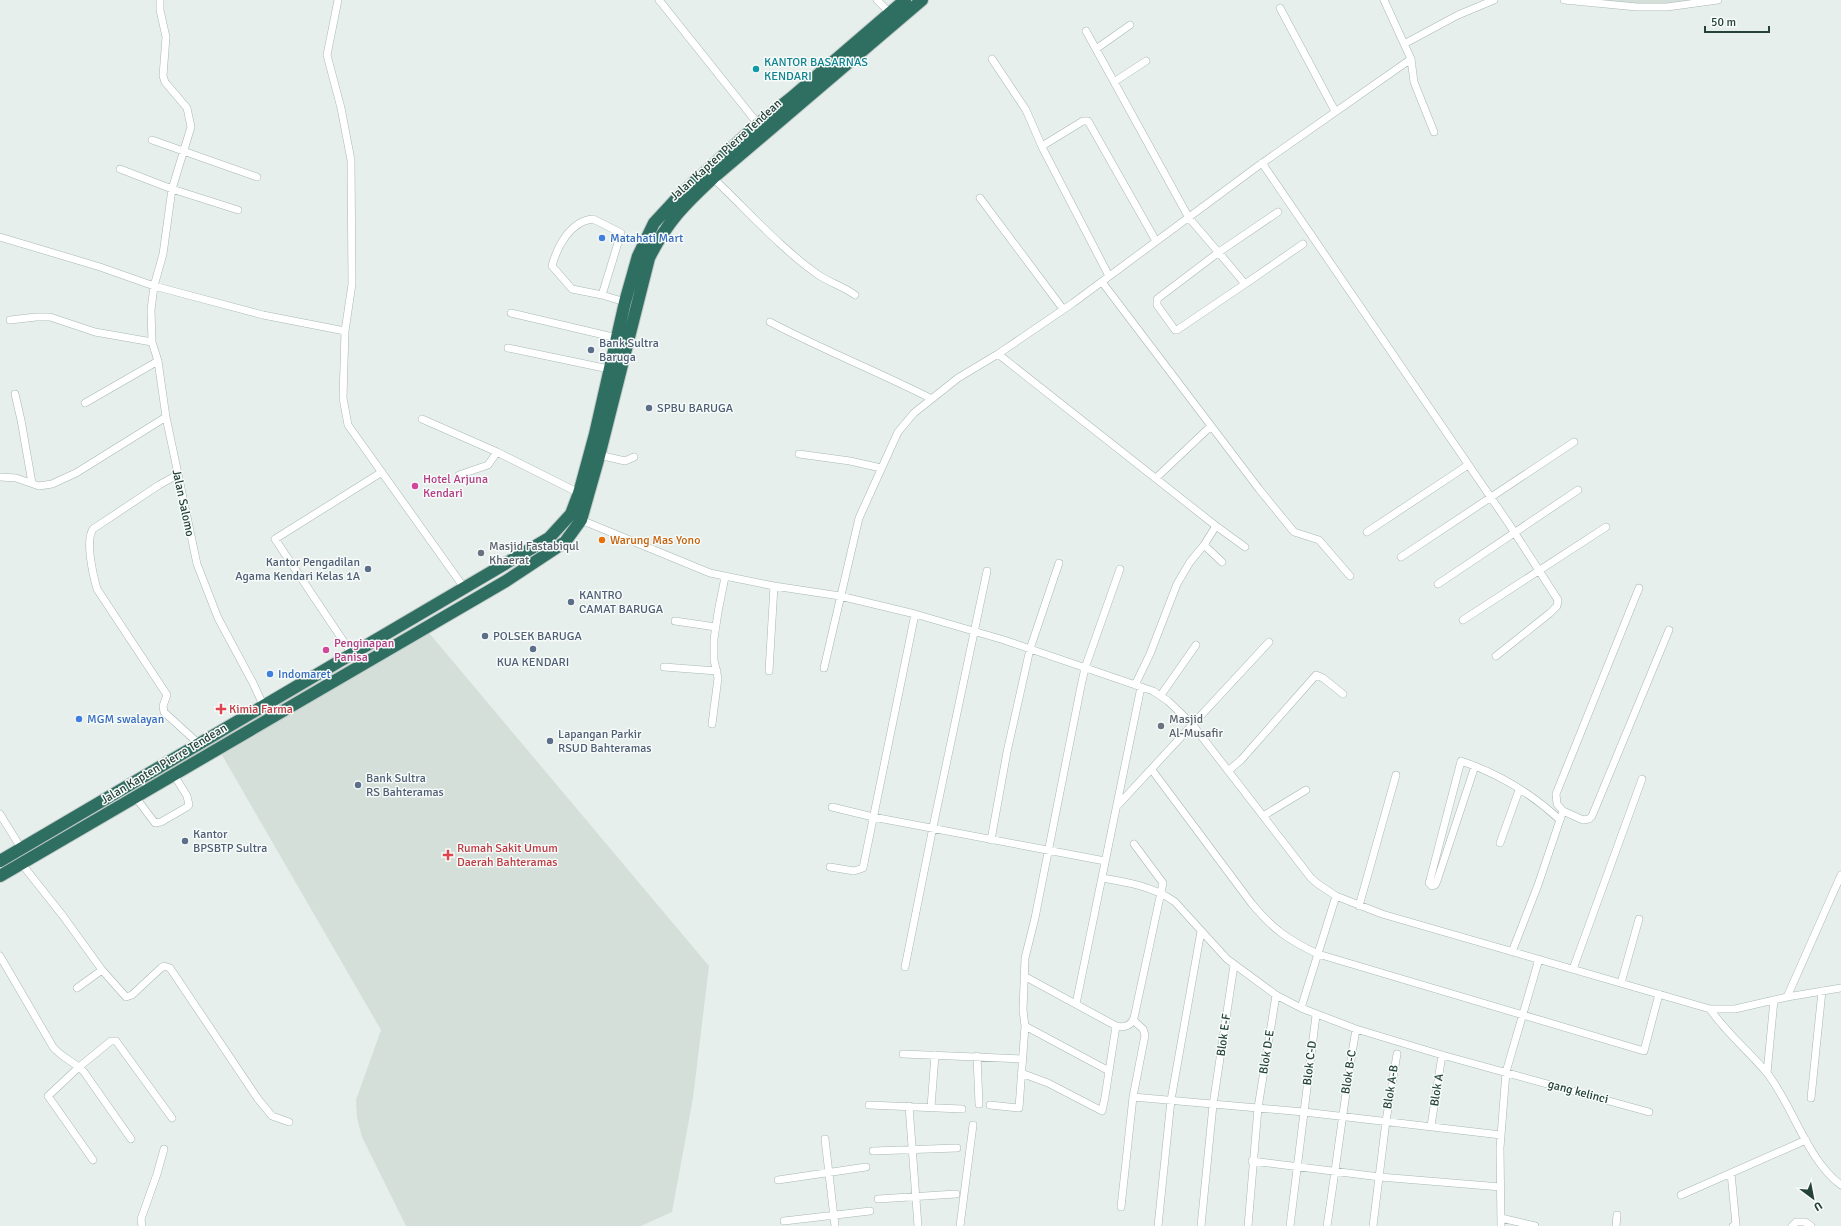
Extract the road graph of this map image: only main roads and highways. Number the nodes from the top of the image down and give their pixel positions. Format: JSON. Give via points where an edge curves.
{"nodes":[{"id":1,"x":905,"y":0,"type":"edge"},
{"id":2,"x":922,"y":0,"type":"edge"},
{"id":3,"x":806,"y":92,"type":"junction"},
{"id":4,"x":610,"y":391,"type":"junction"},
{"id":5,"x":404,"y":624,"type":"junction"},
{"id":6,"x":413,"y":636,"type":"junction"},
{"id":7,"x":230,"y":726,"type":"junction"},
{"id":8,"x":237,"y":736,"type":"junction"},
{"id":9,"x":0,"y":861,"type":"edge"},
{"id":10,"x":0,"y":876,"type":"edge"}],
"edges":[{"from":1,"to":3,"type":"highway","name":"Jalan Kapten Pierre Tendean"},
{"from":2,"to":3,"type":"highway","name":"Jalan Kapten Pierre Tendean"},
{"from":3,"to":4,"type":"highway","name":"Jalan Kapten Pierre Tendean","via":[[682,207],[660,236],[649,258]]},
{"from":3,"to":4,"type":"highway","name":"Jalan Kapten Pierre Tendean","via":[[758,124],[679,196],[654,223],[638,256],[625,302],[609,369]]},
{"from":4,"to":5,"type":"highway","name":"Jalan Kapten Pierre Tendean","via":[[571,514],[550,538]]},
{"from":4,"to":6,"type":"highway","name":"Jalan Kapten Pierre Tendean","via":[[599,454],[581,520],[565,542],[506,581]]},
{"from":5,"to":6,"type":"highway"},
{"from":5,"to":7,"type":"highway","name":"Jalan Kapten Pierre Tendean"},
{"from":6,"to":8,"type":"highway","name":"Jalan Kapten Pierre Tendean"},
{"from":7,"to":8,"type":"highway"},
{"from":7,"to":9,"type":"highway","name":"Jalan Kapten Pierre Tendean"},
{"from":8,"to":10,"type":"highway","name":"Jalan Kapten Pierre Tendean","via":[[136,798]]}]}
